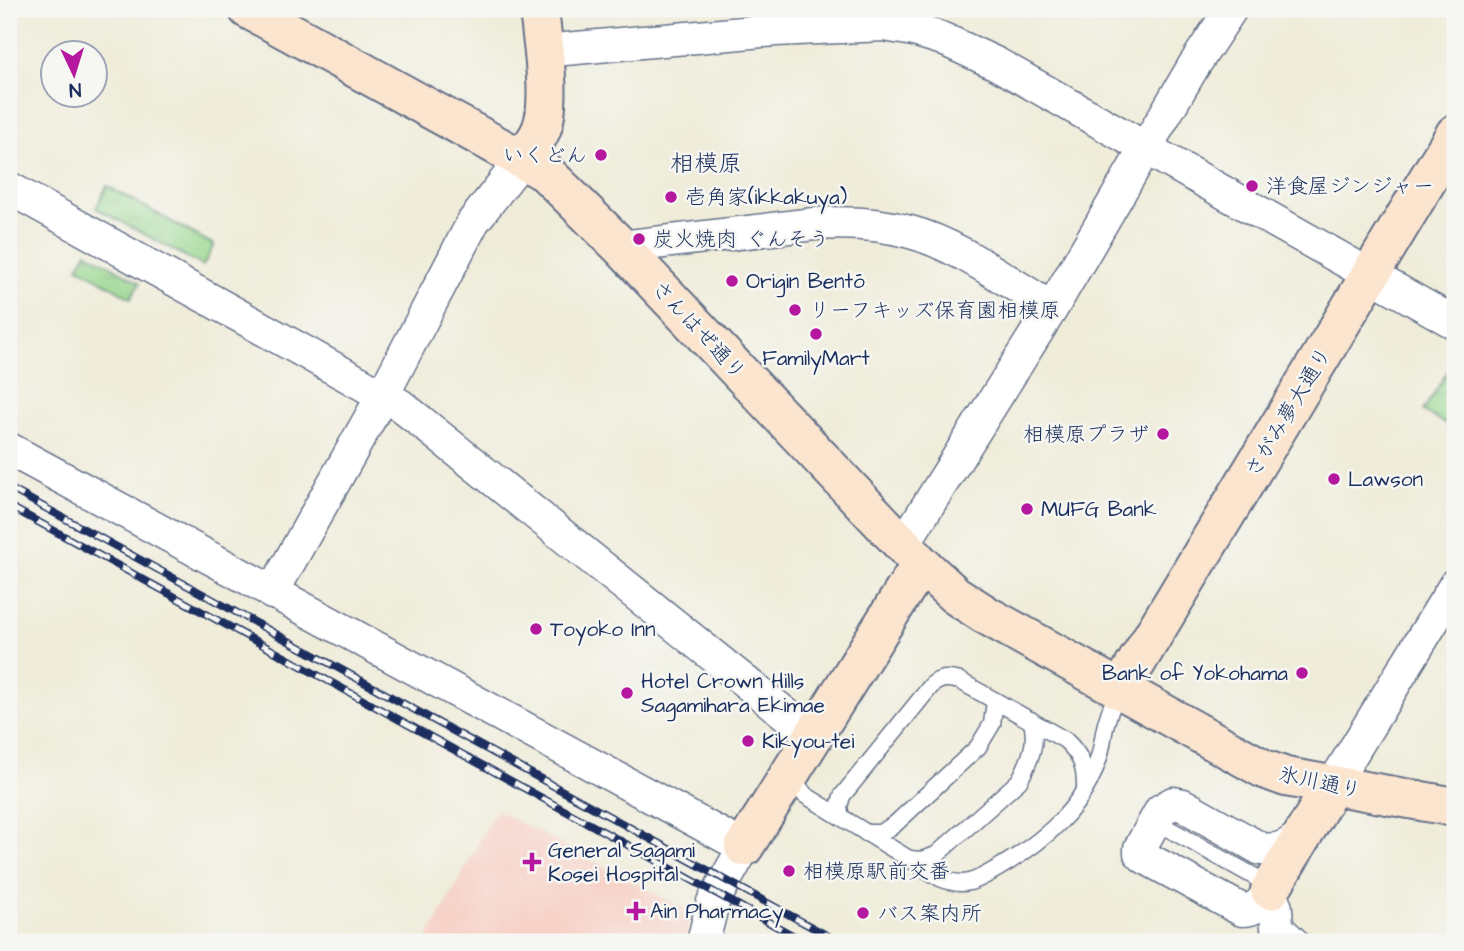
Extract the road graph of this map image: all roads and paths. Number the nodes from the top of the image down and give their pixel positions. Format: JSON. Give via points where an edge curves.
{"nodes":[{"id":1,"x":248,"y":9,"type":"edge"},
{"id":2,"x":539,"y":9,"type":"edge"},
{"id":3,"x":1231,"y":9,"type":"edge"},
{"id":4,"x":774,"y":19,"type":"edge"},
{"id":5,"x":543,"y":51,"type":"junction"},
{"id":6,"x":1455,"y":134,"type":"edge"},
{"id":7,"x":1146,"y":149,"type":"junction"},
{"id":8,"x":523,"y":158,"type":"junction"},
{"id":9,"x":9,"y":188,"type":"edge"},
{"id":10,"x":621,"y":247,"type":"junction"},
{"id":11,"x":1370,"y":275,"type":"junction"},
{"id":12,"x":1052,"y":308,"type":"junction"},
{"id":13,"x":1455,"y":323,"type":"edge"},
{"id":14,"x":383,"y":395,"type":"junction"},
{"id":15,"x":9,"y":449,"type":"edge"},
{"id":16,"x":912,"y":555,"type":"junction"},
{"id":17,"x":1455,"y":585,"type":"edge"},
{"id":18,"x":272,"y":593,"type":"junction"},
{"id":19,"x":1120,"y":690,"type":"junction"},
{"id":20,"x":995,"y":701,"type":"junction"},
{"id":21,"x":1031,"y":720,"type":"junction"},
{"id":22,"x":813,"y":736,"type":"junction"},
{"id":23,"x":792,"y":771,"type":"junction"},
{"id":24,"x":1332,"y":786,"type":"junction"},
{"id":25,"x":1085,"y":788,"type":"junction"},
{"id":26,"x":1455,"y":807,"type":"edge"},
{"id":27,"x":841,"y":817,"type":"junction"},
{"id":28,"x":1306,"y":830,"type":"junction"},
{"id":29,"x":866,"y":832,"type":"junction"},
{"id":30,"x":744,"y":847,"type":"junction"},
{"id":31,"x":909,"y":859,"type":"junction"},
{"id":32,"x":1270,"y":890,"type":"junction"},
{"id":33,"x":703,"y":942,"type":"edge"},
{"id":34,"x":1292,"y":942,"type":"edge"}],
"edges":[{"from":1,"to":8,"type":"street","name":"さんはぜ通り"},
{"from":2,"to":5,"type":"street"},
{"from":3,"to":7,"type":"street"},
{"from":4,"to":5,"type":"street"},
{"from":4,"to":7,"type":"street","via":[[884,25],[934,36],[996,64]]},
{"from":5,"to":8,"type":"street","via":[[545,115]]},
{"from":6,"to":11,"type":"street","name":"さがみ夢大通り"},
{"from":7,"to":11,"type":"street"},
{"from":7,"to":12,"type":"street"},
{"from":8,"to":10,"type":"street","name":"さんはぜ通り","via":[[545,172]]},
{"from":8,"to":14,"type":"street","via":[[473,222]]},
{"from":9,"to":14,"type":"street"},
{"from":10,"to":12,"type":"street","via":[[814,224],[878,225],[944,244]]},
{"from":10,"to":16,"type":"street","name":"さんはぜ通り"},
{"from":11,"to":13,"type":"street"},
{"from":11,"to":19,"type":"street","name":"さがみ夢大通り"},
{"from":12,"to":16,"type":"street"},
{"from":14,"to":18,"type":"street"},
{"from":14,"to":22,"type":"street"},
{"from":15,"to":18,"type":"street"},
{"from":16,"to":19,"type":"street","name":"さんはぜ通り","via":[[955,595]]},
{"from":16,"to":22,"type":"street"},
{"from":17,"to":24,"type":"street"},
{"from":18,"to":30,"type":"street"},
{"from":19,"to":24,"type":"street","name":"氷川通り","via":[[1264,769]]},
{"from":19,"to":25,"type":"lane"},
{"from":20,"to":21,"type":"lane"},
{"from":20,"to":27,"type":"lane","via":[[960,681],[936,681],[842,796]]},
{"from":20,"to":29,"type":"lane","via":[[992,724],[978,747],[894,825],[880,833]]},
{"from":21,"to":25,"type":"lane","via":[[1075,748],[1083,762]]},
{"from":21,"to":31,"type":"lane","via":[[1033,747],[1020,781],[936,855]]},
{"from":22,"to":23,"type":"street"},
{"from":23,"to":27,"type":"lane","via":[[805,795]]},
{"from":23,"to":30,"type":"street"},
{"from":24,"to":26,"type":"street","name":"氷川通り"},
{"from":24,"to":28,"type":"street"},
{"from":25,"to":31,"type":"lane","via":[[1054,829],[967,884],[940,878]]},
{"from":27,"to":29,"type":"lane"},
{"from":28,"to":32,"type":"street"},
{"from":28,"to":32,"type":"street","via":[[1290,846],[1261,849],[1173,803],[1161,810],[1140,848],[1144,857],[1233,906],[1251,910]]},
{"from":29,"to":31,"type":"lane"},
{"from":30,"to":33,"type":"street","via":[[713,902]]},
{"from":32,"to":34,"type":"street","via":[[1277,928]]}]}
